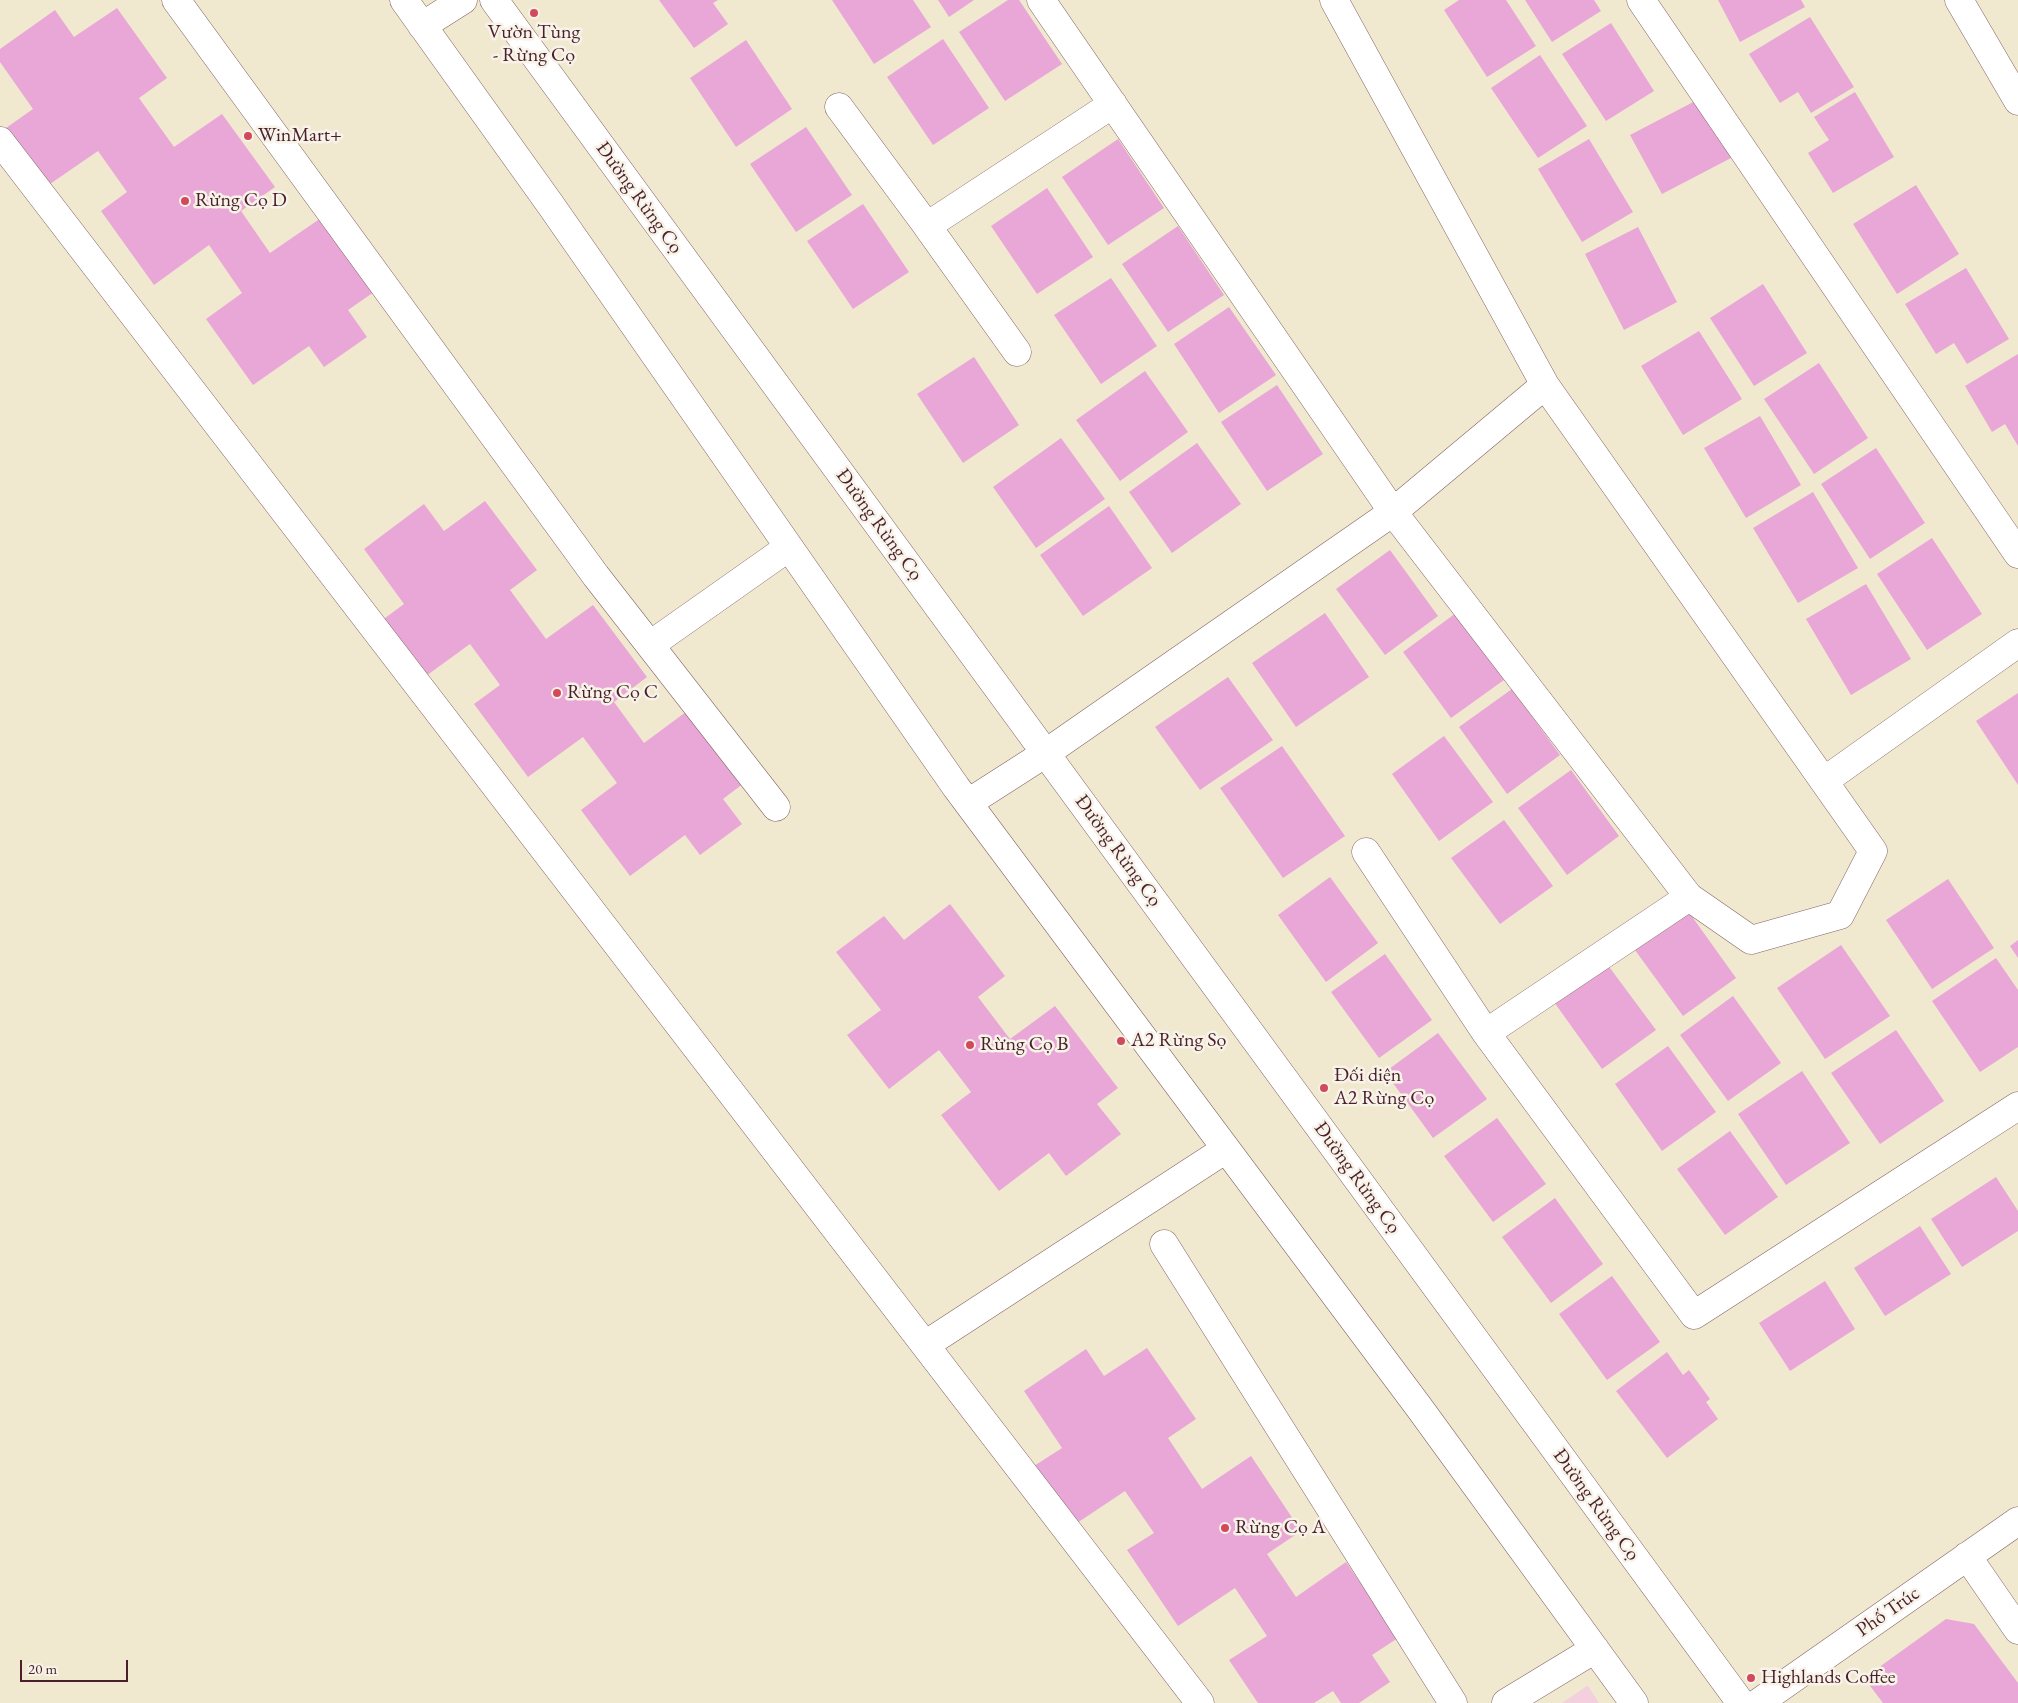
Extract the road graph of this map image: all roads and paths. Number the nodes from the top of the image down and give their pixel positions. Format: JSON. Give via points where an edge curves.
{"nodes":[{"id":1,"x":176,"y":0,"type":"edge"},
{"id":2,"x":404,"y":0,"type":"edge"},
{"id":3,"x":463,"y":0,"type":"edge"},
{"id":4,"x":494,"y":0,"type":"edge"},
{"id":5,"x":1041,"y":0,"type":"edge"},
{"id":6,"x":1334,"y":0,"type":"edge"},
{"id":7,"x":1641,"y":0,"type":"edge"},
{"id":8,"x":1959,"y":0,"type":"edge"},
{"id":9,"x":422,"y":26,"type":"junction"},
{"id":10,"x":2018,"y":102,"type":"edge"},
{"id":11,"x":1112,"y":104,"type":"junction"},
{"id":12,"x":839,"y":107,"type":"dead end"},
{"id":13,"x":0,"y":141,"type":"edge"},
{"id":14,"x":927,"y":226,"type":"junction"},
{"id":15,"x":1017,"y":352,"type":"dead end"},
{"id":16,"x":1545,"y":385,"type":"junction"},
{"id":17,"x":1393,"y":512,"type":"junction"},
{"id":18,"x":789,"y":547,"type":"junction"},
{"id":19,"x":2018,"y":554,"type":"edge"},
{"id":20,"x":2018,"y":643,"type":"edge"},
{"id":21,"x":650,"y":645,"type":"junction"},
{"id":22,"x":1046,"y":753,"type":"junction"},
{"id":23,"x":1824,"y":781,"type":"junction"},
{"id":24,"x":968,"y":803,"type":"junction"},
{"id":25,"x":776,"y":807,"type":"dead end"},
{"id":26,"x":1366,"y":852,"type":"dead end"},
{"id":27,"x":1689,"y":897,"type":"junction"},
{"id":28,"x":1486,"y":1033,"type":"junction"},
{"id":29,"x":2018,"y":1106,"type":"edge"},
{"id":30,"x":1226,"y":1149,"type":"junction"},
{"id":31,"x":1164,"y":1244,"type":"dead end"},
{"id":32,"x":925,"y":1345,"type":"junction"},
{"id":33,"x":2018,"y":1521,"type":"edge"},
{"id":34,"x":1967,"y":1556,"type":"junction"},
{"id":35,"x":2018,"y":1630,"type":"edge"},
{"id":36,"x":1595,"y":1649,"type":"junction"},
{"id":37,"x":1200,"y":1703,"type":"edge"},
{"id":38,"x":1453,"y":1703,"type":"edge"},
{"id":39,"x":1506,"y":1703,"type":"edge"},
{"id":40,"x":1634,"y":1703,"type":"edge"},
{"id":41,"x":1741,"y":1703,"type":"edge"},
{"id":42,"x":1758,"y":1703,"type":"edge"}],
"edges":[{"from":1,"to":21,"type":"street","via":[[596,576]]},
{"from":2,"to":9,"type":"street"},
{"from":3,"to":9,"type":"street"},
{"from":4,"to":22,"type":"street","name":"Đường Rừng Cọ"},
{"from":5,"to":11,"type":"street"},
{"from":6,"to":16,"type":"street"},
{"from":7,"to":19,"type":"street"},
{"from":8,"to":10,"type":"street"},
{"from":9,"to":18,"type":"street"},
{"from":11,"to":14,"type":"street"},
{"from":11,"to":17,"type":"street"},
{"from":12,"to":14,"type":"street"},
{"from":13,"to":32,"type":"street"},
{"from":14,"to":15,"type":"street"},
{"from":16,"to":17,"type":"street"},
{"from":16,"to":23,"type":"street"},
{"from":17,"to":22,"type":"street"},
{"from":17,"to":27,"type":"street"},
{"from":18,"to":21,"type":"street"},
{"from":18,"to":24,"type":"street"},
{"from":20,"to":23,"type":"street"},
{"from":21,"to":25,"type":"street"},
{"from":22,"to":24,"type":"street"},
{"from":22,"to":41,"type":"street","name":"Đường Rừng Cọ"},
{"from":23,"to":27,"type":"street","via":[[1873,851],[1840,916],[1751,940]]},
{"from":24,"to":30,"type":"street"},
{"from":26,"to":28,"type":"street"},
{"from":27,"to":28,"type":"street"},
{"from":28,"to":29,"type":"street","via":[[1694,1315]]},
{"from":30,"to":32,"type":"street"},
{"from":30,"to":36,"type":"street","via":[[1416,1402]]},
{"from":31,"to":38,"type":"street"},
{"from":32,"to":37,"type":"street"},
{"from":33,"to":34,"type":"street","name":"Phố Trúc"},
{"from":34,"to":35,"type":"street"},
{"from":34,"to":42,"type":"street","name":"Phố Trúc"},
{"from":36,"to":39,"type":"street"},
{"from":36,"to":40,"type":"street"}]}
